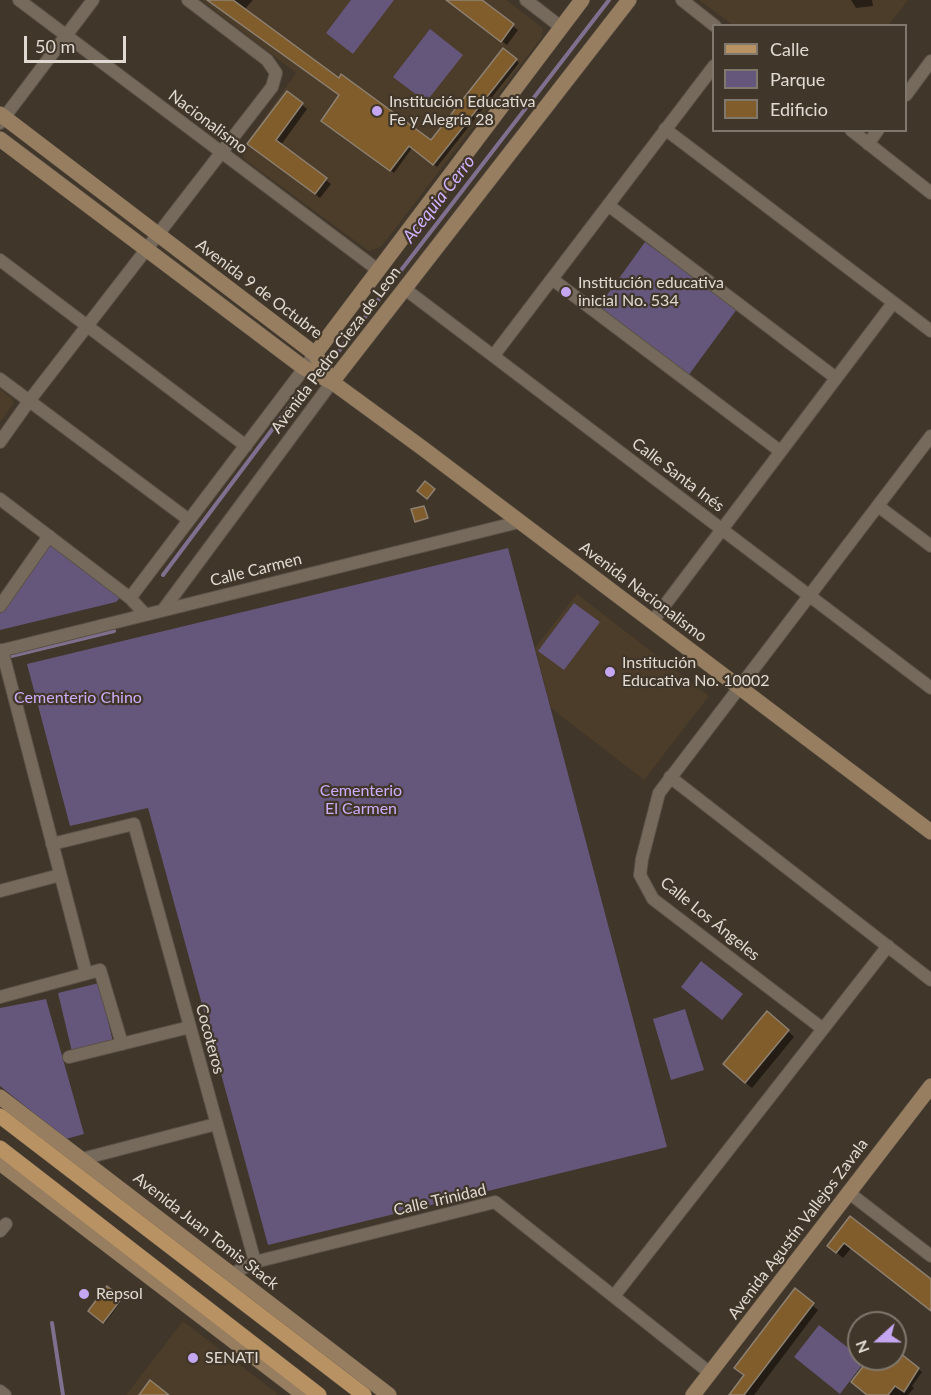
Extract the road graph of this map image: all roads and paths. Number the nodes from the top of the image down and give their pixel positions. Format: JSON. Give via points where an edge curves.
{"nodes":[{"id":1,"x":18,"y":0,"type":"edge"},
{"id":2,"x":93,"y":0,"type":"edge"},
{"id":3,"x":188,"y":0,"type":"edge"},
{"id":4,"x":526,"y":0,"type":"edge"},
{"id":5,"x":582,"y":0,"type":"edge"},
{"id":6,"x":629,"y":0,"type":"edge"},
{"id":7,"x":682,"y":0,"type":"edge"},
{"id":8,"x":712,"y":24,"type":"edge"},
{"id":9,"x":561,"y":27,"type":"junction"},
{"id":10,"x":66,"y":36,"type":"junction"},
{"id":11,"x":931,"y":62,"type":"edge"},
{"id":12,"x":712,"y":69,"type":"edge"},
{"id":13,"x":907,"y":94,"type":"edge"},
{"id":14,"x":2,"y":118,"type":"edge"},
{"id":15,"x":665,"y":129,"type":"junction"},
{"id":16,"x":853,"y":132,"type":"edge"},
{"id":17,"x":877,"y":132,"type":"edge"},
{"id":18,"x":0,"y":139,"type":"edge"},
{"id":19,"x":868,"y":144,"type":"junction"},
{"id":20,"x":221,"y":153,"type":"junction"},
{"id":21,"x":931,"y":193,"type":"edge"},
{"id":22,"x":608,"y":205,"type":"junction"},
{"id":23,"x":157,"y":234,"type":"junction"},
{"id":24,"x":146,"y":250,"type":"junction"},
{"id":25,"x":0,"y":260,"type":"edge"},
{"id":26,"x":378,"y":270,"type":"junction"},
{"id":27,"x":552,"y":279,"type":"junction"},
{"id":28,"x":405,"y":289,"type":"junction"},
{"id":29,"x":893,"y":303,"type":"junction"},
{"id":30,"x":88,"y":326,"type":"junction"},
{"id":31,"x":931,"y":331,"type":"edge"},
{"id":32,"x":315,"y":354,"type":"junction"},
{"id":33,"x":494,"y":355,"type":"junction"},
{"id":34,"x":304,"y":368,"type":"junction"},
{"id":35,"x":836,"y":378,"type":"junction"},
{"id":36,"x":0,"y":379,"type":"edge"},
{"id":37,"x":332,"y":382,"type":"junction"},
{"id":38,"x":29,"y":401,"type":"junction"},
{"id":39,"x":931,"y":436,"type":"edge"},
{"id":40,"x":0,"y":442,"type":"edge"},
{"id":41,"x":246,"y":446,"type":"junction"},
{"id":42,"x":780,"y":451,"type":"junction"},
{"id":43,"x":0,"y":499,"type":"edge"},
{"id":44,"x":878,"y":506,"type":"junction"},
{"id":45,"x":189,"y":520,"type":"junction"},
{"id":46,"x":519,"y":522,"type":"junction"},
{"id":47,"x":721,"y":529,"type":"junction"},
{"id":48,"x":49,"y":536,"type":"junction"},
{"id":49,"x":931,"y":546,"type":"edge"},
{"id":50,"x":809,"y":596,"type":"junction"},
{"id":51,"x":130,"y":597,"type":"junction"},
{"id":52,"x":0,"y":606,"type":"edge"},
{"id":53,"x":163,"y":610,"type":"junction"},
{"id":54,"x":145,"y":614,"type":"junction"},
{"id":55,"x":652,"y":622,"type":"junction"},
{"id":56,"x":1,"y":650,"type":"edge"},
{"id":57,"x":739,"y":687,"type":"junction"},
{"id":58,"x":931,"y":688,"type":"edge"},
{"id":59,"x":670,"y":777,"type":"junction"},
{"id":60,"x":931,"y":832,"type":"edge"},
{"id":61,"x":52,"y":844,"type":"junction"},
{"id":62,"x":60,"y":875,"type":"junction"},
{"id":63,"x":0,"y":891,"type":"edge"},
{"id":64,"x":888,"y":946,"type":"junction"},
{"id":65,"x":86,"y":973,"type":"junction"},
{"id":66,"x":931,"y":980,"type":"edge"},
{"id":67,"x":0,"y":997,"type":"edge"},
{"id":68,"x":190,"y":1027,"type":"junction"},
{"id":69,"x":823,"y":1029,"type":"junction"},
{"id":70,"x":122,"y":1044,"type":"junction"},
{"id":71,"x":69,"y":1057,"type":"dead end"},
{"id":72,"x":931,"y":1086,"type":"edge"},
{"id":73,"x":0,"y":1097,"type":"edge"},
{"id":74,"x":0,"y":1116,"type":"edge"},
{"id":75,"x":216,"y":1124,"type":"junction"},
{"id":76,"x":0,"y":1148,"type":"edge"},
{"id":77,"x":82,"y":1159,"type":"junction"},
{"id":78,"x":0,"y":1163,"type":"edge"},
{"id":79,"x":848,"y":1192,"type":"junction"},
{"id":80,"x":931,"y":1256,"type":"edge"},
{"id":81,"x":255,"y":1262,"type":"junction"},
{"id":82,"x":232,"y":1274,"type":"junction"},
{"id":83,"x":614,"y":1296,"type":"junction"},
{"id":84,"x":710,"y":1373,"type":"junction"},
{"id":85,"x":0,"y":1391,"type":"edge"},
{"id":86,"x":5,"y":1395,"type":"edge"},
{"id":87,"x":304,"y":1395,"type":"edge"},
{"id":88,"x":319,"y":1395,"type":"edge"},
{"id":89,"x":364,"y":1395,"type":"edge"},
{"id":90,"x":389,"y":1395,"type":"edge"},
{"id":91,"x":693,"y":1395,"type":"edge"}],
"edges":[{"from":1,"to":10,"type":"street","name":"Nacionalismo"},
{"from":2,"to":10,"type":"street"},
{"from":3,"to":20,"type":"street","via":[[267,60],[276,73],[272,87]]},
{"from":4,"to":9,"type":"street"},
{"from":5,"to":9,"type":"street","name":"Avenida Pedro Cieza de Leon"},
{"from":6,"to":28,"type":"street","name":"Avenida Pedro Cieza de Leon"},
{"from":7,"to":8,"type":"street"},
{"from":9,"to":26,"type":"street","name":"Avenida Pedro Cieza de Leon"},
{"from":10,"to":14,"type":"street"},
{"from":10,"to":20,"type":"street","name":"Nacionalismo"},
{"from":11,"to":13,"type":"street"},
{"from":12,"to":15,"type":"street"},
{"from":14,"to":23,"type":"street","name":"Avenida 9 de Octubre"},
{"from":15,"to":22,"type":"street"},
{"from":15,"to":29,"type":"street"},
{"from":16,"to":19,"type":"street"},
{"from":17,"to":19,"type":"street"},
{"from":18,"to":24,"type":"street"},
{"from":19,"to":21,"type":"street"},
{"from":20,"to":23,"type":"street"},
{"from":20,"to":26,"type":"street","name":"Nacionalismo"},
{"from":22,"to":27,"type":"street"},
{"from":22,"to":35,"type":"street"},
{"from":23,"to":24,"type":"street"},
{"from":23,"to":32,"type":"street","name":"Avenida 9 de Octubre"},
{"from":24,"to":30,"type":"street"},
{"from":24,"to":34,"type":"street"},
{"from":25,"to":30,"type":"street"},
{"from":26,"to":32,"type":"street","name":"Avenida Pedro Cieza de Leon"},
{"from":27,"to":33,"type":"street"},
{"from":27,"to":42,"type":"street"},
{"from":28,"to":33,"type":"street","name":"Calle Santa Inés"},
{"from":28,"to":37,"type":"street","name":"Avenida Pedro Cieza de Leon"},
{"from":29,"to":31,"type":"street"},
{"from":29,"to":35,"type":"street"},
{"from":30,"to":38,"type":"street"},
{"from":30,"to":41,"type":"street"},
{"from":32,"to":34,"type":"street","name":"Avenida Pedro Cieza de Leon"},
{"from":32,"to":37,"type":"street","name":"Avenida 9 de Octubre"},
{"from":33,"to":47,"type":"street","name":"Calle Santa Inés"},
{"from":34,"to":37,"type":"street"},
{"from":34,"to":41,"type":"street","name":"Avenida Pedro Cieza de Leon"},
{"from":35,"to":42,"type":"street"},
{"from":36,"to":38,"type":"street"},
{"from":37,"to":46,"type":"street","name":"Avenida Nacionalismo"},
{"from":37,"to":53,"type":"street","name":"Avenida Pedro Cieza de Leon"},
{"from":38,"to":40,"type":"street"},
{"from":38,"to":45,"type":"street"},
{"from":39,"to":44,"type":"street","name":"Calle Los Ángeles"},
{"from":41,"to":45,"type":"street","name":"Avenida Pedro Cieza de Leon"},
{"from":42,"to":47,"type":"street"},
{"from":43,"to":48,"type":"street"},
{"from":44,"to":49,"type":"street"},
{"from":44,"to":50,"type":"street","name":"Calle Los Ángeles"},
{"from":45,"to":51,"type":"street","name":"Avenida Pedro Cieza de Leon"},
{"from":46,"to":53,"type":"street","name":"Calle Carmen"},
{"from":46,"to":55,"type":"street","name":"Avenida Nacionalismo"},
{"from":47,"to":50,"type":"street","name":"Calle Santa Inés"},
{"from":47,"to":55,"type":"street"},
{"from":48,"to":51,"type":"street"},
{"from":48,"to":52,"type":"street"},
{"from":50,"to":57,"type":"street","name":"Calle Los Ángeles"},
{"from":50,"to":58,"type":"street","name":"Calle Santa Inés"},
{"from":51,"to":54,"type":"street"},
{"from":53,"to":54,"type":"street","name":"Calle Carmen"},
{"from":54,"to":56,"type":"street","name":"Calle Carmen"},
{"from":55,"to":57,"type":"street","name":"Avenida Nacionalismo"},
{"from":56,"to":61,"type":"street"},
{"from":57,"to":59,"type":"street","name":"Calle Los Ángeles"},
{"from":57,"to":60,"type":"street","name":"Avenida Nacionalismo"},
{"from":59,"to":64,"type":"street"},
{"from":59,"to":69,"type":"street","name":"Calle Los Ángeles","via":[[659,793],[642,859],[640,875],[646,889],[653,899]]},
{"from":61,"to":62,"type":"street"},
{"from":61,"to":68,"type":"street","name":"Cocoteros","via":[[134,824]]},
{"from":62,"to":63,"type":"street"},
{"from":62,"to":65,"type":"street"},
{"from":64,"to":66,"type":"street"},
{"from":64,"to":69,"type":"street"},
{"from":65,"to":67,"type":"street"},
{"from":65,"to":70,"type":"street","via":[[100,970]]},
{"from":68,"to":70,"type":"street"},
{"from":68,"to":75,"type":"street","name":"Cocoteros"},
{"from":69,"to":83,"type":"street"},
{"from":70,"to":71,"type":"street"},
{"from":72,"to":79,"type":"street","name":"Avenida Agustín Vallejos Zavala"},
{"from":73,"to":77,"type":"street","name":"Avenida Juan Tomis Stack"},
{"from":74,"to":89,"type":"main road","name":"Avenida Juan Tomis Stack"},
{"from":75,"to":77,"type":"street"},
{"from":75,"to":81,"type":"street","name":"Cocoteros"},
{"from":76,"to":88,"type":"main road"},
{"from":77,"to":82,"type":"street","name":"Avenida Juan Tomis Stack"},
{"from":78,"to":87,"type":"street"},
{"from":79,"to":80,"type":"street"},
{"from":79,"to":84,"type":"street","name":"Avenida Agustín Vallejos Zavala"},
{"from":81,"to":82,"type":"street","name":"Calle Trinidad"},
{"from":81,"to":83,"type":"street","name":"Calle Trinidad","via":[[495,1202]]},
{"from":82,"to":90,"type":"street","name":"Avenida Juan Tomis Stack"},
{"from":83,"to":84,"type":"street","name":"Calle Trinidad"},
{"from":84,"to":91,"type":"street","name":"Avenida Agustín Vallejos Zavala"},
{"from":85,"to":86,"type":"street"}]}
